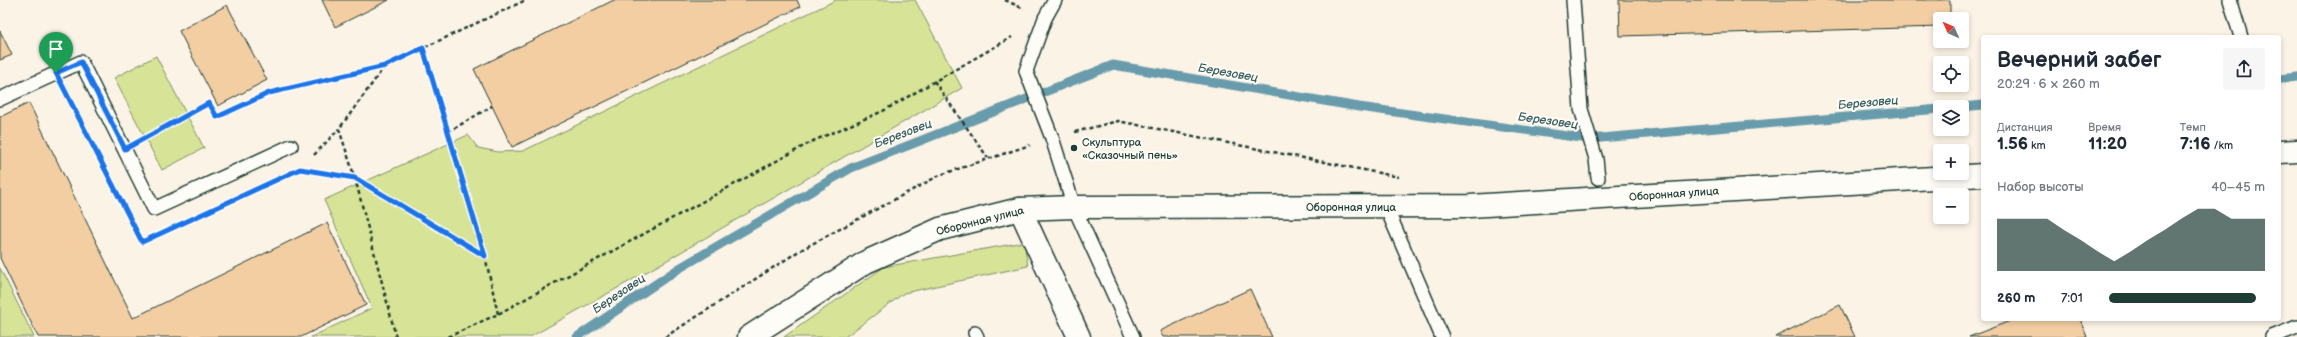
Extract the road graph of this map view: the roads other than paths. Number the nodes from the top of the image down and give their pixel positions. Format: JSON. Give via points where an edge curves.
{"nodes":[{"id":1,"x":1055,"y":0,"type":"edge"},
{"id":2,"x":1573,"y":0,"type":"edge"},
{"id":3,"x":2230,"y":0,"type":"edge"},
{"id":4,"x":2240,"y":35,"type":"edge"},
{"id":5,"x":0,"y":99,"type":"edge"},
{"id":6,"x":291,"y":146,"type":"dead end"},
{"id":7,"x":2297,"y":151,"type":"edge"},
{"id":8,"x":2281,"y":152,"type":"edge"},
{"id":9,"x":1981,"y":174,"type":"edge"},
{"id":10,"x":1598,"y":178,"type":"dead end"},
{"id":11,"x":1074,"y":207,"type":"junction"},
{"id":12,"x":1386,"y":207,"type":"junction"},
{"id":13,"x":1020,"y":209,"type":"junction"},
{"id":14,"x":2297,"y":327,"type":"edge"},
{"id":15,"x":749,"y":337,"type":"edge"},
{"id":16,"x":1079,"y":337,"type":"edge"},
{"id":17,"x":1133,"y":337,"type":"edge"},
{"id":18,"x":1442,"y":337,"type":"edge"},
{"id":19,"x":2272,"y":337,"type":"edge"}],
"edges":[{"from":1,"to":11,"type":"lane","via":[[1045,18],[1026,71],[1052,138]]},
{"from":2,"to":10,"type":"lane","via":[[1581,109],[1596,159]]},
{"from":3,"to":4,"type":"lane"},
{"from":5,"to":6,"type":"lane","via":[[81,62],[154,209]]},
{"from":7,"to":8,"type":"street"},
{"from":9,"to":12,"type":"street","name":"Оборонная улица","via":[[1478,206]]},
{"from":11,"to":12,"type":"street","name":"Оборонная улица"},
{"from":11,"to":13,"type":"street","name":"Оборонная улица"},
{"from":11,"to":17,"type":"lane"},
{"from":12,"to":18,"type":"lane"},
{"from":13,"to":15,"type":"street","name":"Оборонная улица","via":[[940,229],[866,262]]},
{"from":13,"to":16,"type":"street"},
{"from":14,"to":19,"type":"lane"}]}
